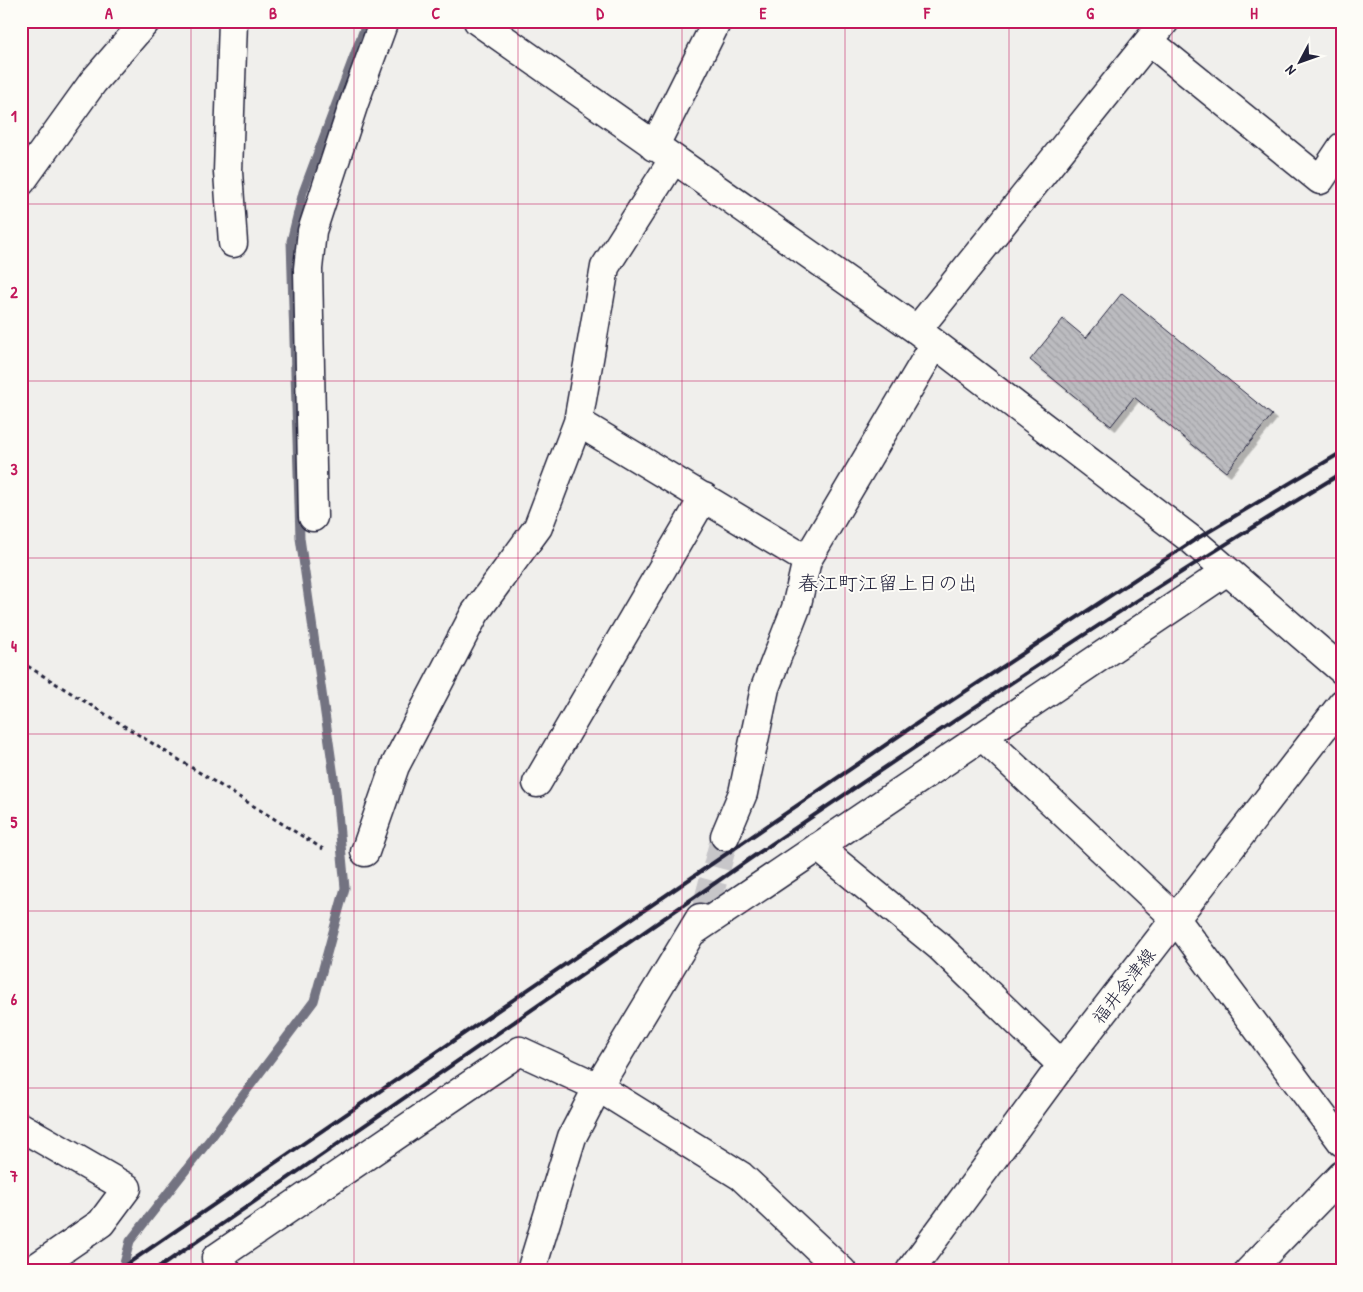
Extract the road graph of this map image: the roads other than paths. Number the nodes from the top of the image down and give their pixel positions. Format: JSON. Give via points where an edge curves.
{"nodes":[{"id":1,"x":146,"y":21,"type":"edge"},
{"id":2,"x":233,"y":21,"type":"edge"},
{"id":3,"x":384,"y":21,"type":"edge"},
{"id":4,"x":478,"y":21,"type":"edge"},
{"id":5,"x":717,"y":21,"type":"edge"},
{"id":6,"x":1157,"y":31,"type":"edge"},
{"id":7,"x":1342,"y":147,"type":"edge"},
{"id":8,"x":664,"y":154,"type":"junction"},
{"id":9,"x":21,"y":182,"type":"edge"},
{"id":10,"x":233,"y":243,"type":"dead end"},
{"id":11,"x":926,"y":337,"type":"junction"},
{"id":12,"x":578,"y":422,"type":"junction"},
{"id":13,"x":704,"y":497,"type":"junction"},
{"id":14,"x":313,"y":517,"type":"dead end"},
{"id":15,"x":807,"y":560,"type":"junction"},
{"id":16,"x":1227,"y":571,"type":"junction"},
{"id":17,"x":1342,"y":670,"type":"edge"},
{"id":18,"x":1342,"y":704,"type":"edge"},
{"id":19,"x":982,"y":736,"type":"junction"},
{"id":20,"x":537,"y":784,"type":"dead end"},
{"id":21,"x":726,"y":836,"type":"tunnel mouth"},
{"id":22,"x":818,"y":847,"type":"junction"},
{"id":23,"x":365,"y":852,"type":"dead end"},
{"id":24,"x":706,"y":908,"type":"tunnel mouth"},
{"id":25,"x":1175,"y":918,"type":"junction"},
{"id":26,"x":691,"y":933,"type":"junction"},
{"id":27,"x":1062,"y":1065,"type":"junction"},
{"id":28,"x":598,"y":1087,"type":"junction"},
{"id":29,"x":21,"y":1127,"type":"edge"},
{"id":30,"x":1342,"y":1142,"type":"edge"},
{"id":31,"x":1342,"y":1175,"type":"edge"},
{"id":32,"x":225,"y":1270,"type":"edge"},
{"id":33,"x":31,"y":1271,"type":"edge"},
{"id":34,"x":531,"y":1271,"type":"edge"},
{"id":35,"x":842,"y":1271,"type":"edge"},
{"id":36,"x":910,"y":1271,"type":"edge"},
{"id":37,"x":1249,"y":1271,"type":"edge"}],
"edges":[{"from":1,"to":9,"type":"street","via":[[93,82]]},
{"from":2,"to":10,"type":"street","via":[[228,172]]},
{"from":3,"to":14,"type":"street","via":[[312,231],[308,269]]},
{"from":4,"to":8,"type":"street"},
{"from":5,"to":8,"type":"street"},
{"from":6,"to":7,"type":"street","via":[[1320,180]]},
{"from":6,"to":11,"type":"street"},
{"from":8,"to":11,"type":"street"},
{"from":8,"to":12,"type":"street","via":[[605,267]]},
{"from":11,"to":15,"type":"street"},
{"from":11,"to":16,"type":"street","via":[[1193,541]]},
{"from":12,"to":13,"type":"street"},
{"from":12,"to":23,"type":"street","via":[[538,527],[475,613],[395,766]]},
{"from":13,"to":15,"type":"street"},
{"from":13,"to":20,"type":"street"},
{"from":15,"to":21,"type":"street","via":[[796,608],[765,688],[743,793]]},
{"from":16,"to":17,"type":"street"},
{"from":16,"to":19,"type":"street"},
{"from":18,"to":25,"type":"street","name":"福井金津線"},
{"from":19,"to":22,"type":"street"},
{"from":19,"to":25,"type":"street"},
{"from":22,"to":26,"type":"street"},
{"from":22,"to":27,"type":"street","via":[[940,947]]},
{"from":24,"to":26,"type":"street"},
{"from":25,"to":27,"type":"street","name":"福井金津線"},
{"from":25,"to":30,"type":"street"},
{"from":26,"to":28,"type":"street"},
{"from":27,"to":36,"type":"street","name":"福井金津線"},
{"from":28,"to":32,"type":"street","via":[[520,1051],[216,1258]]},
{"from":28,"to":34,"type":"street","via":[[572,1137]]},
{"from":28,"to":35,"type":"street","via":[[741,1176]]},
{"from":29,"to":33,"type":"street","via":[[127,1188],[101,1223]]},
{"from":31,"to":37,"type":"street"}]}
